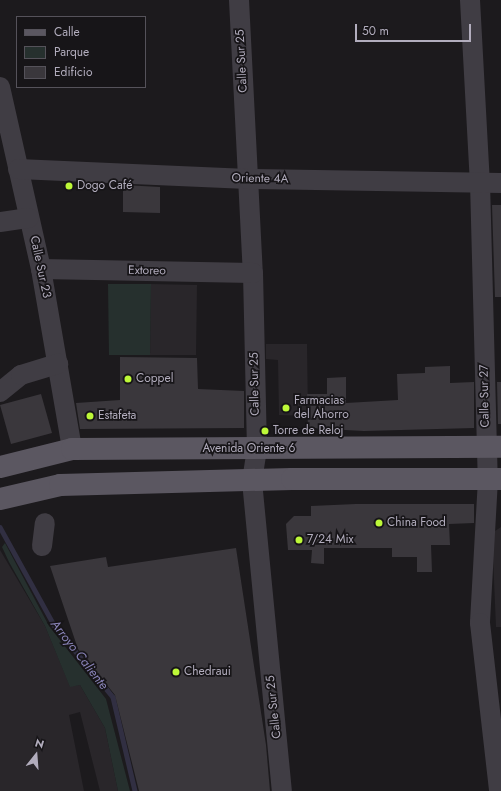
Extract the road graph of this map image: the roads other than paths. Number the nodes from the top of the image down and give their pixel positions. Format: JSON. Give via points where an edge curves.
{"nodes":[{"id":1,"x":239,"y":0,"type":"edge"},
{"id":2,"x":470,"y":0,"type":"edge"},
{"id":3,"x":0,"y":87,"type":"edge"},
{"id":4,"x":3,"y":115,"type":"edge"},
{"id":5,"x":18,"y":169,"type":"junction"},
{"id":6,"x":248,"y":179,"type":"junction"},
{"id":7,"x":480,"y":182,"type":"junction"},
{"id":8,"x":501,"y":182,"type":"edge"},
{"id":9,"x":29,"y":218,"type":"junction"},
{"id":10,"x":0,"y":222,"type":"edge"},
{"id":11,"x":41,"y":269,"type":"junction"},
{"id":12,"x":253,"y":273,"type":"junction"},
{"id":13,"x":58,"y":364,"type":"junction"},
{"id":14,"x":0,"y":392,"type":"edge"},
{"id":15,"x":494,"y":447,"type":"edge"},
{"id":16,"x":350,"y":449,"type":"junction"},
{"id":17,"x":257,"y":450,"type":"junction"},
{"id":18,"x":63,"y":451,"type":"junction"},
{"id":19,"x":0,"y":467,"type":"edge"},
{"id":20,"x":494,"y":479,"type":"edge"},
{"id":21,"x":252,"y":481,"type":"junction"},
{"id":22,"x":124,"y":484,"type":"junction"},
{"id":23,"x":60,"y":485,"type":"junction"},
{"id":24,"x":0,"y":498,"type":"edge"},
{"id":25,"x":45,"y":523,"type":"dead end"},
{"id":26,"x":42,"y":546,"type":"dead end"},
{"id":27,"x":282,"y":791,"type":"edge"},
{"id":28,"x":499,"y":791,"type":"edge"}],
"edges":[{"from":1,"to":6,"type":"street","name":"Calle Sur 25"},
{"from":2,"to":7,"type":"street","name":"Calle Sur 27"},
{"from":3,"to":4,"type":"street","name":"Calle Sur 23"},
{"from":4,"to":5,"type":"street","name":"Calle Sur 23"},
{"from":5,"to":6,"type":"street","name":"Oriente 4A"},
{"from":5,"to":9,"type":"street","name":"Calle Sur 23"},
{"from":6,"to":7,"type":"street","name":"Oriente 4A"},
{"from":6,"to":12,"type":"street","name":"Calle Sur 25"},
{"from":7,"to":8,"type":"street","name":"Oriente 4A"},
{"from":7,"to":15,"type":"street","name":"Calle Sur 27"},
{"from":9,"to":10,"type":"street"},
{"from":9,"to":11,"type":"street","name":"Calle Sur 23"},
{"from":11,"to":12,"type":"street","name":"Extoreo"},
{"from":11,"to":13,"type":"street","name":"Calle Sur 23"},
{"from":12,"to":17,"type":"street","name":"Calle Sur 25"},
{"from":13,"to":14,"type":"street","via":[[21,375]]},
{"from":13,"to":18,"type":"street","name":"Calle Sur 23"},
{"from":15,"to":16,"type":"main road","name":"Avenida Oriente 6"},
{"from":15,"to":20,"type":"street","name":"Calle Sur 27"},
{"from":16,"to":17,"type":"main road","name":"Avenida Oriente 6"},
{"from":16,"to":21,"type":"main road","via":[[337,457],[278,461]]},
{"from":17,"to":18,"type":"main road","name":"Avenida Oriente 6"},
{"from":17,"to":21,"type":"street","name":"Calle Sur 25"},
{"from":17,"to":22,"type":"main road","via":[[230,468],[154,468]]},
{"from":18,"to":19,"type":"main road","name":"Avenida Oriente 6"},
{"from":18,"to":23,"type":"main road"},
{"from":20,"to":21,"type":"main road"},
{"from":20,"to":28,"type":"street","name":"Calle Sur 27","via":[[480,623]]},
{"from":21,"to":22,"type":"main road"},
{"from":21,"to":27,"type":"street","name":"Calle Sur 25"},
{"from":22,"to":23,"type":"main road"},
{"from":23,"to":24,"type":"main road"},
{"from":25,"to":26,"type":"street"}]}
